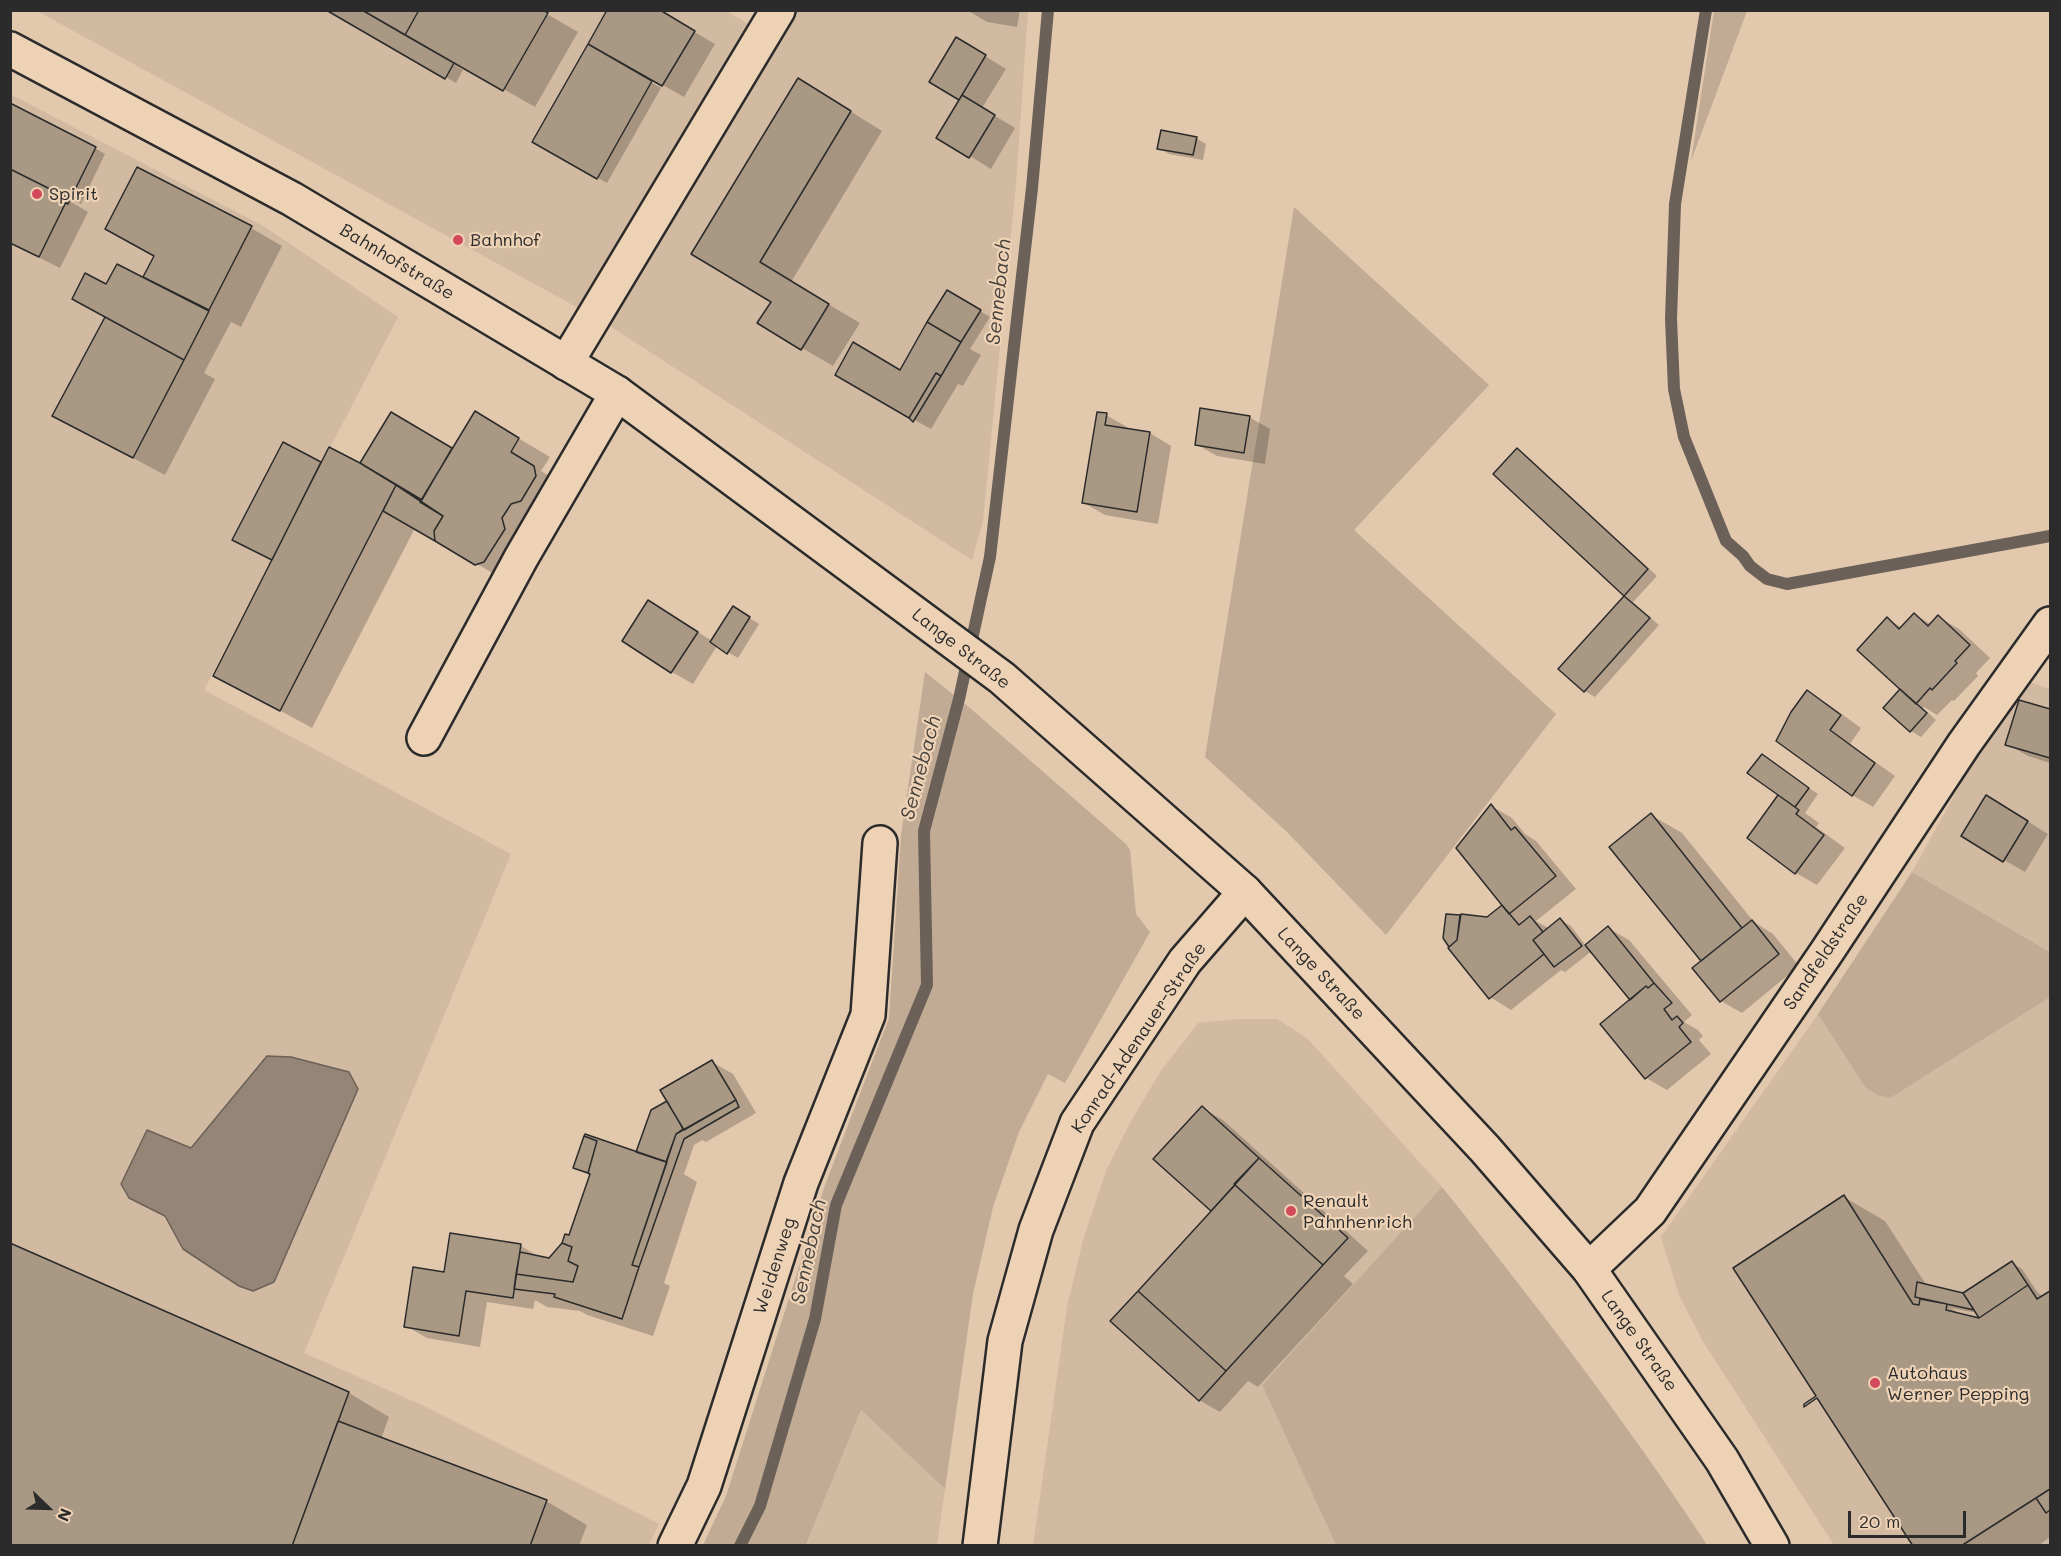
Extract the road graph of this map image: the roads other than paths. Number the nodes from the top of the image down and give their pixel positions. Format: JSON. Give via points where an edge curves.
{"nodes":[{"id":1,"x":778,"y":10,"type":"edge"},
{"id":2,"x":14,"y":58,"type":"edge"},
{"id":3,"x":566,"y":363,"type":"junction"},
{"id":4,"x":618,"y":393,"type":"junction"},
{"id":5,"x":766,"y":502,"type":"joint"},
{"id":6,"x":2050,"y":624,"type":"edge"},
{"id":7,"x":424,"y":738,"type":"dead end"},
{"id":8,"x":880,"y":843,"type":"dead end"},
{"id":9,"x":1245,"y":892,"type":"junction"},
{"id":10,"x":1589,"y":1269,"type":"junction"},
{"id":11,"x":675,"y":1545,"type":"edge"},
{"id":12,"x":980,"y":1545,"type":"edge"},
{"id":13,"x":1772,"y":1545,"type":"edge"}],
"edges":[{"from":1,"to":3,"type":"main road"},
{"from":2,"to":3,"type":"main road","name":"Bahnhofstraße","via":[[292,199]]},
{"from":3,"to":4,"type":"main road","name":"Bahnhofstraße"},
{"from":4,"to":5,"type":"main road","name":"Bahnhofstraße"},
{"from":4,"to":7,"type":"main road","via":[[520,558]]},
{"from":5,"to":9,"type":"main road","name":"Lange Straße","via":[[1002,678]]},
{"from":6,"to":10,"type":"main road","name":"Sandfeldstraße","via":[[1964,744],[1650,1211]]},
{"from":8,"to":11,"type":"main road","name":"Weidenweg","via":[[868,1015],[801,1183],[704,1486]]},
{"from":9,"to":10,"type":"main road","name":"Lange Straße","via":[[1485,1149]]},
{"from":9,"to":12,"type":"main road","name":"Konrad-Adenauer-Straße","via":[[1185,961],[1077,1123],[1036,1230],[1005,1341]]},
{"from":10,"to":13,"type":"main road","name":"Lange Straße","via":[[1722,1460]]}]}
